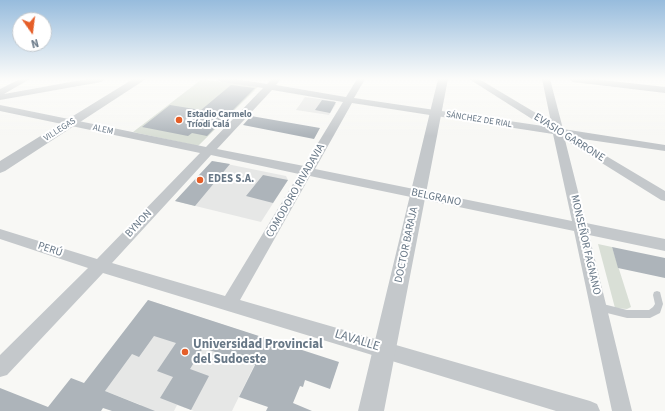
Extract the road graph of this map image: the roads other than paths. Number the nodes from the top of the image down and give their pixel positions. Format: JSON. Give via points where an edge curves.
{"nodes":[{"id":1,"x":111,"y":98,"type":"edge"},
{"id":2,"x":258,"y":98,"type":"edge"},
{"id":3,"x":341,"y":98,"type":"edge"},
{"id":4,"x":439,"y":98,"type":"edge"},
{"id":5,"x":504,"y":98,"type":"edge"},
{"id":6,"x":551,"y":98,"type":"edge"},
{"id":7,"x":349,"y":100,"type":"junction"},
{"id":8,"x":0,"y":108,"type":"edge"},
{"id":9,"x":436,"y":113,"type":"junction"},
{"id":10,"x":71,"y":123,"type":"junction"},
{"id":11,"x":560,"y":133,"type":"junction"},
{"id":12,"x":665,"y":148,"type":"edge"},
{"id":13,"x":207,"y":152,"type":"junction"},
{"id":14,"x":0,"y":168,"type":"edge"},
{"id":15,"x":307,"y":171,"type":"junction"},
{"id":16,"x":419,"y":194,"type":"junction"},
{"id":17,"x":665,"y":197,"type":"edge"},
{"id":18,"x":581,"y":228,"type":"junction"},
{"id":19,"x":0,"y":234,"type":"edge"},
{"id":20,"x":665,"y":245,"type":"edge"},
{"id":21,"x":100,"y":266,"type":"junction"},
{"id":22,"x":657,"y":295,"type":"dead end"},
{"id":23,"x":230,"y":303,"type":"junction"},
{"id":24,"x":599,"y":307,"type":"junction"},
{"id":25,"x":384,"y":349,"type":"junction"},
{"id":26,"x":0,"y":368,"type":"edge"},
{"id":27,"x":371,"y":411,"type":"edge"},
{"id":28,"x":590,"y":411,"type":"edge"},
{"id":29,"x":622,"y":411,"type":"edge"}],
"edges":[{"from":1,"to":10,"type":"street","name":"VILLEGAS"},
{"from":2,"to":13,"type":"street","name":"BYNON"},
{"from":3,"to":7,"type":"street","name":"SÁNCHEZ DE RIAL"},
{"from":4,"to":9,"type":"street","name":"DOCTOR BARAJA"},
{"from":5,"to":11,"type":"street","name":"EVASIO GARRONE"},
{"from":6,"to":11,"type":"street","name":"MONSEÑOR FAGNANO"},
{"from":7,"to":9,"type":"street","name":"SÁNCHEZ DE RIAL"},
{"from":7,"to":15,"type":"street","name":"COMODORO RIVADAVIA"},
{"from":8,"to":10,"type":"street","name":"ALEM"},
{"from":9,"to":11,"type":"street","name":"SÁNCHEZ DE RIAL"},
{"from":9,"to":16,"type":"street","name":"DOCTOR BARAJA"},
{"from":10,"to":13,"type":"street","name":"ALEM"},
{"from":10,"to":14,"type":"street","name":"VILLEGAS"},
{"from":11,"to":12,"type":"street","name":"SÁNCHEZ DE RIAL"},
{"from":11,"to":17,"type":"street","name":"EVASIO GARRONE"},
{"from":11,"to":18,"type":"street","name":"MONSEÑOR FAGNANO"},
{"from":13,"to":15,"type":"street","name":"BELGRANO"},
{"from":13,"to":21,"type":"street","name":"BYNON"},
{"from":15,"to":16,"type":"street","name":"BELGRANO"},
{"from":15,"to":23,"type":"street","name":"COMODORO RIVADAVIA"},
{"from":16,"to":18,"type":"street","name":"BELGRANO"},
{"from":16,"to":25,"type":"street","name":"DOCTOR BARAJA"},
{"from":18,"to":20,"type":"street","name":"BELGRANO"},
{"from":18,"to":24,"type":"street","name":"MONSEÑOR FAGNANO"},
{"from":19,"to":21,"type":"street","name":"PERÚ"},
{"from":21,"to":23,"type":"street","name":"LAVALLE"},
{"from":21,"to":26,"type":"street","name":"BYNON"},
{"from":22,"to":24,"type":"lane","via":[[657,310],[650,314],[627,314]]},
{"from":23,"to":25,"type":"street","name":"LAVALLE"},
{"from":24,"to":29,"type":"street","name":"MONSEÑOR FAGNANO"},
{"from":25,"to":27,"type":"street","name":"DOCTOR BARAJA"},
{"from":25,"to":28,"type":"street","name":"LAVALLE"}]}
